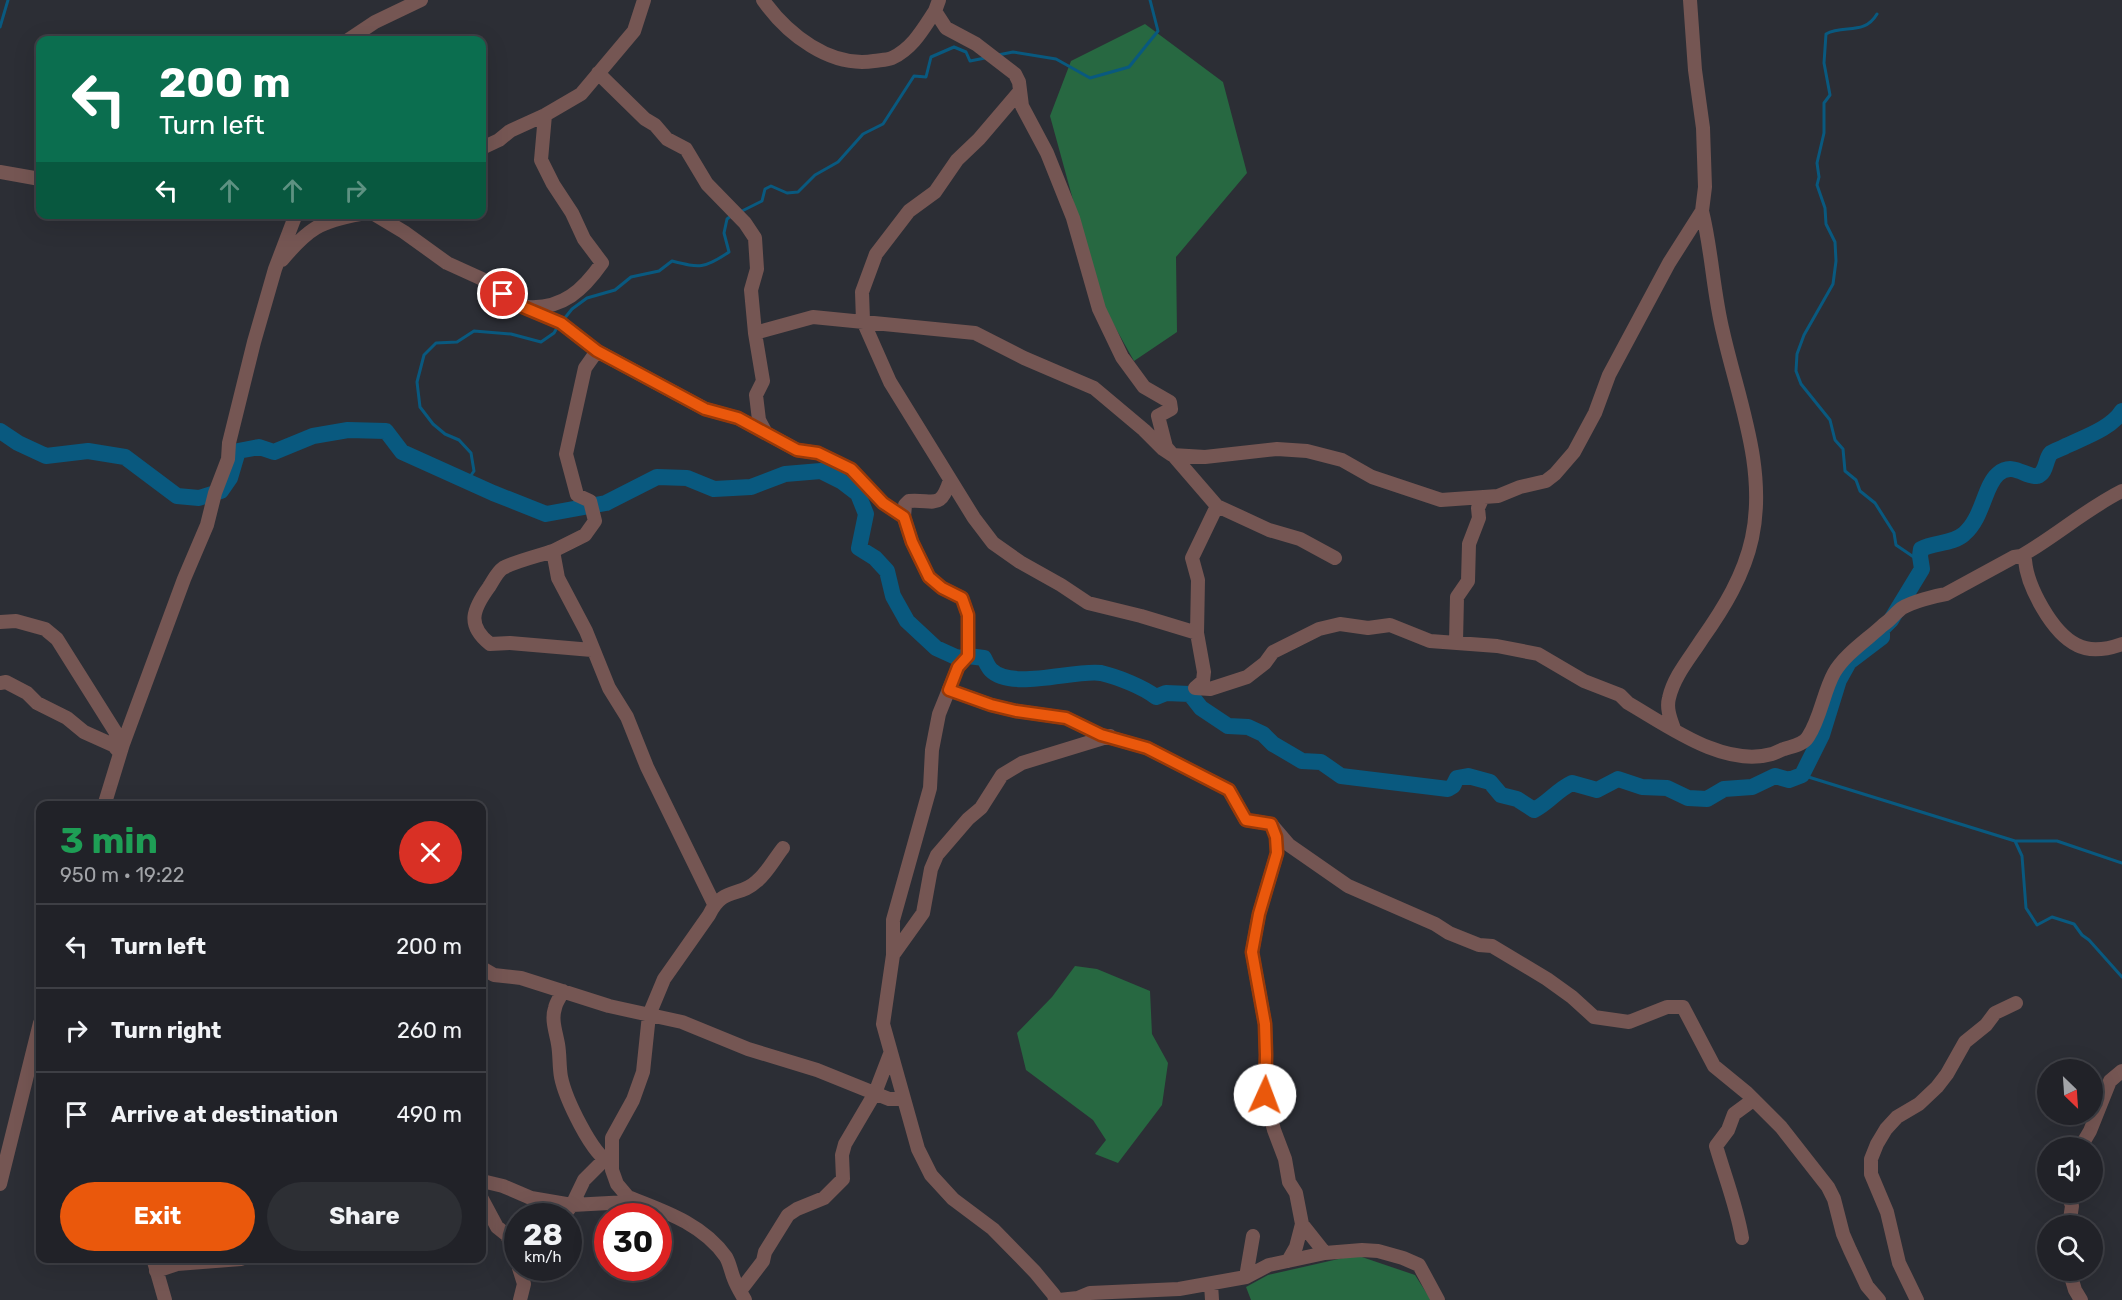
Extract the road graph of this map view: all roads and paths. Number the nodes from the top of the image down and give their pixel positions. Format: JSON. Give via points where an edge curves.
{"nodes":[{"id":1,"x":421,"y":0,"type":"edge"},
{"id":2,"x":644,"y":0,"type":"edge"},
{"id":3,"x":763,"y":0,"type":"edge"},
{"id":4,"x":1690,"y":0,"type":"edge"},
{"id":5,"x":937,"y":5,"type":"edge"},
{"id":6,"x":354,"y":36,"type":"edge"},
{"id":7,"x":598,"y":73,"type":"junction"},
{"id":8,"x":1020,"y":91,"type":"junction"},
{"id":9,"x":545,"y":115,"type":"junction"},
{"id":10,"x":486,"y":146,"type":"edge"},
{"id":11,"x":0,"y":172,"type":"edge"},
{"id":12,"x":36,"y":178,"type":"edge"},
{"id":13,"x":1702,"y":211,"type":"junction"},
{"id":14,"x":294,"y":219,"type":"edge"},
{"id":15,"x":333,"y":219,"type":"edge"},
{"id":16,"x":382,"y":219,"type":"edge"},
{"id":17,"x":275,"y":269,"type":"junction"},
{"id":18,"x":523,"y":307,"type":"junction"},
{"id":19,"x":863,"y":321,"type":"junction"},
{"id":20,"x":755,"y":333,"type":"junction"},
{"id":21,"x":597,"y":351,"type":"junction"},
{"id":22,"x":766,"y":433,"type":"junction"},
{"id":23,"x":1172,"y":454,"type":"junction"},
{"id":24,"x":950,"y":480,"type":"junction"},
{"id":25,"x":2122,"y":491,"type":"edge"},
{"id":26,"x":1483,"y":497,"type":"junction"},
{"id":27,"x":1217,"y":506,"type":"junction"},
{"id":28,"x":904,"y":517,"type":"junction"},
{"id":29,"x":553,"y":550,"type":"junction"},
{"id":30,"x":2021,"y":556,"type":"junction"},
{"id":31,"x":1335,"y":558,"type":"dead end"},
{"id":32,"x":0,"y":622,"type":"edge"},
{"id":33,"x":1197,"y":633,"type":"junction"},
{"id":34,"x":1456,"y":642,"type":"junction"},
{"id":35,"x":2122,"y":644,"type":"edge"},
{"id":36,"x":592,"y":650,"type":"junction"},
{"id":37,"x":0,"y":683,"type":"edge"},
{"id":38,"x":949,"y":690,"type":"junction"},
{"id":39,"x":1674,"y":729,"type":"junction"},
{"id":40,"x":1110,"y":736,"type":"junction"},
{"id":41,"x":122,"y":749,"type":"junction"},
{"id":42,"x":106,"y":801,"type":"edge"},
{"id":43,"x":1271,"y":824,"type":"junction"},
{"id":44,"x":783,"y":848,"type":"dead end"},
{"id":45,"x":714,"y":904,"type":"junction"},
{"id":46,"x":893,"y":955,"type":"junction"},
{"id":47,"x":486,"y":970,"type":"edge"},
{"id":48,"x":564,"y":991,"type":"junction"},
{"id":49,"x":2016,"y":1003,"type":"dead end"},
{"id":50,"x":649,"y":1015,"type":"junction"},
{"id":51,"x":36,"y":1039,"type":"edge"},
{"id":52,"x":890,"y":1054,"type":"junction"},
{"id":53,"x":2122,"y":1071,"type":"edge"},
{"id":54,"x":875,"y":1093,"type":"junction"},
{"id":55,"x":903,"y":1099,"type":"junction"},
{"id":56,"x":1753,"y":1100,"type":"junction"},
{"id":57,"x":2086,"y":1137,"type":"edge"},
{"id":58,"x":608,"y":1162,"type":"junction"},
{"id":59,"x":486,"y":1182,"type":"edge"},
{"id":60,"x":0,"y":1184,"type":"edge"},
{"id":61,"x":628,"y":1202,"type":"dead end"},
{"id":62,"x":560,"y":1203,"type":"edge"},
{"id":63,"x":573,"y":1203,"type":"edge"},
{"id":64,"x":582,"y":1204,"type":"edge"},
{"id":65,"x":486,"y":1206,"type":"edge"},
{"id":66,"x":1302,"y":1224,"type":"junction"},
{"id":67,"x":504,"y":1233,"type":"edge"},
{"id":68,"x":1253,"y":1236,"type":"dead end"},
{"id":69,"x":1742,"y":1238,"type":"dead end"},
{"id":70,"x":1325,"y":1253,"type":"junction"},
{"id":71,"x":1288,"y":1261,"type":"junction"},
{"id":72,"x":190,"y":1263,"type":"edge"},
{"id":73,"x":155,"y":1265,"type":"edge"},
{"id":74,"x":1246,"y":1277,"type":"junction"},
{"id":75,"x":523,"y":1281,"type":"edge"},
{"id":76,"x":2072,"y":1281,"type":"edge"},
{"id":77,"x":1211,"y":1284,"type":"junction"},
{"id":78,"x":742,"y":1295,"type":"edge"},
{"id":79,"x":165,"y":1300,"type":"edge"},
{"id":80,"x":520,"y":1300,"type":"edge"},
{"id":81,"x":1057,"y":1300,"type":"edge"},
{"id":82,"x":1212,"y":1300,"type":"edge"},
{"id":83,"x":1438,"y":1300,"type":"edge"},
{"id":84,"x":1879,"y":1300,"type":"edge"},
{"id":85,"x":1917,"y":1300,"type":"edge"},
{"id":86,"x":2081,"y":1300,"type":"edge"}],
"edges":[{"from":1,"to":6,"type":"street"},
{"from":2,"to":7,"type":"street","via":[[634,31]]},
{"from":3,"to":5,"type":"street","via":[[791,32],[814,48],[861,62],[892,58],[915,42]]},
{"from":4,"to":13,"type":"street","via":[[1704,128]]},
{"from":5,"to":8,"type":"street","via":[[946,28],[976,44],[1015,75]]},
{"from":7,"to":9,"type":"street","via":[[581,94]]},
{"from":7,"to":20,"type":"street","via":[[666,139],[686,149],[706,184],[746,223],[755,238],[757,268],[751,290]]},
{"from":8,"to":19,"type":"street","via":[[957,160],[935,192],[909,210],[876,254],[862,292]]},
{"from":8,"to":23,"type":"street","via":[[1022,106],[1047,153],[1073,218],[1099,309],[1117,347],[1144,387],[1170,402],[1171,409],[1158,416],[1166,447]]},
{"from":9,"to":10,"type":"street"},
{"from":9,"to":18,"type":"street","via":[[541,160],[584,239],[602,263],[572,297],[541,308]]},
{"from":11,"to":12,"type":"street"},
{"from":13,"to":26,"type":"street","via":[[1615,364],[1574,453],[1546,481]]},
{"from":13,"to":39,"type":"street","via":[[1723,331],[1752,450],[1755,513],[1746,559],[1735,586],[1678,675],[1668,700]]},
{"from":14,"to":17,"type":"street"},
{"from":15,"to":17,"type":"street","via":[[315,227]]},
{"from":16,"to":18,"type":"street","via":[[447,263],[490,283]]},
{"from":17,"to":41,"type":"street","via":[[223,476]]},
{"from":18,"to":21,"type":"street","via":[[561,323]]},
{"from":19,"to":20,"type":"street","via":[[813,317]]},
{"from":19,"to":23,"type":"street","via":[[975,333],[1094,388]]},
{"from":19,"to":24,"type":"street","via":[[890,382]]},
{"from":20,"to":22,"type":"street","via":[[763,381],[756,395],[759,420]]},
{"from":21,"to":22,"type":"street","via":[[705,409],[738,418]]},
{"from":21,"to":29,"type":"street","via":[[585,368],[566,454],[577,495],[590,501],[595,521],[585,535]]},
{"from":22,"to":28,"type":"street","via":[[797,450],[818,453],[851,469],[883,503]]},
{"from":23,"to":26,"type":"street","via":[[1205,457],[1277,449],[1307,451],[1342,460],[1372,477],[1441,500]]},
{"from":23,"to":27,"type":"street"},
{"from":24,"to":28,"type":"street","via":[[945,496],[937,501],[909,501]]},
{"from":24,"to":33,"type":"street","via":[[993,543],[1020,562],[1088,603]]},
{"from":25,"to":30,"type":"street"},
{"from":26,"to":34,"type":"street","via":[[1468,544],[1468,581],[1457,597]]},
{"from":27,"to":31,"type":"street","via":[[1269,530],[1300,539]]},
{"from":27,"to":33,"type":"street","via":[[1192,558],[1197,580]]},
{"from":28,"to":38,"type":"street","via":[[929,577],[962,598],[968,615],[968,656],[958,667]]},
{"from":29,"to":36,"type":"street","via":[[558,578]]},
{"from":29,"to":36,"type":"street","via":[[502,569],[477,605],[475,626],[490,644]]},
{"from":30,"to":35,"type":"street","via":[[2035,596],[2063,635],[2075,645],[2087,648],[2110,649]]},
{"from":30,"to":39,"type":"street","via":[[2014,556],[1946,594],[1902,608],[1842,662],[1807,739],[1802,742],[1772,754],[1736,755],[1712,750]]},
{"from":32,"to":41,"type":"street","via":[[16,621],[45,629],[57,639]]},
{"from":33,"to":34,"type":"street","via":[[1204,672],[1203,681],[1194,688],[1210,689],[1247,677],[1273,652],[1319,629],[1340,624],[1368,628],[1390,625],[1430,641]]},
{"from":34,"to":39,"type":"street","via":[[1538,654],[1584,681],[1620,695]]},
{"from":36,"to":45,"type":"street"},
{"from":37,"to":41,"type":"street","via":[[6,682],[27,693],[84,732]]},
{"from":38,"to":40,"type":"street","via":[[999,707],[1066,718]]},
{"from":38,"to":46,"type":"street","via":[[939,714],[932,750],[930,788],[893,920]]},
{"from":40,"to":43,"type":"street","via":[[1147,748],[1220,785],[1229,790],[1246,820]]},
{"from":40,"to":46,"type":"street","via":[[1022,763],[1002,775],[981,808],[937,855],[923,913]]},
{"from":41,"to":42,"type":"street"},
{"from":43,"to":56,"type":"street","via":[[1289,845],[1348,886],[1449,933],[1492,946],[1572,997],[1594,1017],[1629,1022],[1666,1007],[1683,1008],[1714,1066]]},
{"from":43,"to":66,"type":"street","via":[[1277,853],[1252,952],[1265,1024],[1265,1095]]},
{"from":44,"to":45,"type":"street","via":[[757,882],[726,894]]},
{"from":45,"to":50,"type":"street","via":[[664,979]]},
{"from":46,"to":52,"type":"street","via":[[883,1024]]},
{"from":47,"to":48,"type":"street"},
{"from":48,"to":50,"type":"street"},
{"from":48,"to":58,"type":"street","via":[[554,1008],[561,1078],[579,1124]]},
{"from":49,"to":85,"type":"street","via":[[1995,1013],[1965,1042],[1937,1087],[1886,1129],[1871,1159],[1871,1174],[1887,1212],[1899,1263]]},
{"from":50,"to":54,"type":"street","via":[[682,1022]]},
{"from":50,"to":58,"type":"street","via":[[643,1072],[612,1138]]},
{"from":51,"to":60,"type":"street"},
{"from":52,"to":54,"type":"street"},
{"from":52,"to":55,"type":"street"},
{"from":53,"to":57,"type":"street","via":[[2110,1080]]},
{"from":54,"to":55,"type":"street"},
{"from":54,"to":78,"type":"street","via":[[845,1144],[843,1179],[824,1198],[788,1215]]},
{"from":55,"to":81,"type":"street","via":[[921,1159],[937,1184],[1000,1236]]},
{"from":56,"to":69,"type":"street","via":[[1734,1114],[1716,1146]]},
{"from":56,"to":84,"type":"street","via":[[1828,1187],[1850,1250],[1867,1286]]},
{"from":58,"to":63,"type":"street","via":[[584,1180]]},
{"from":58,"to":78,"type":"street","via":[[617,1184],[628,1197],[669,1213],[710,1239],[727,1259]]},
{"from":59,"to":62,"type":"street","via":[[531,1198]]},
{"from":61,"to":64,"type":"street"},
{"from":65,"to":67,"type":"street"},
{"from":66,"to":70,"type":"street"},
{"from":66,"to":71,"type":"street"},
{"from":68,"to":74,"type":"street"},
{"from":70,"to":71,"type":"street"},
{"from":70,"to":83,"type":"street","via":[[1378,1251],[1403,1258],[1419,1265]]},
{"from":71,"to":74,"type":"street","via":[[1269,1265]]},
{"from":72,"to":73,"type":"street"},
{"from":73,"to":79,"type":"street"},
{"from":74,"to":77,"type":"street"},
{"from":75,"to":80,"type":"street"},
{"from":76,"to":86,"type":"street"},
{"from":77,"to":81,"type":"street","via":[[1090,1293]]},
{"from":77,"to":82,"type":"street"}]}
